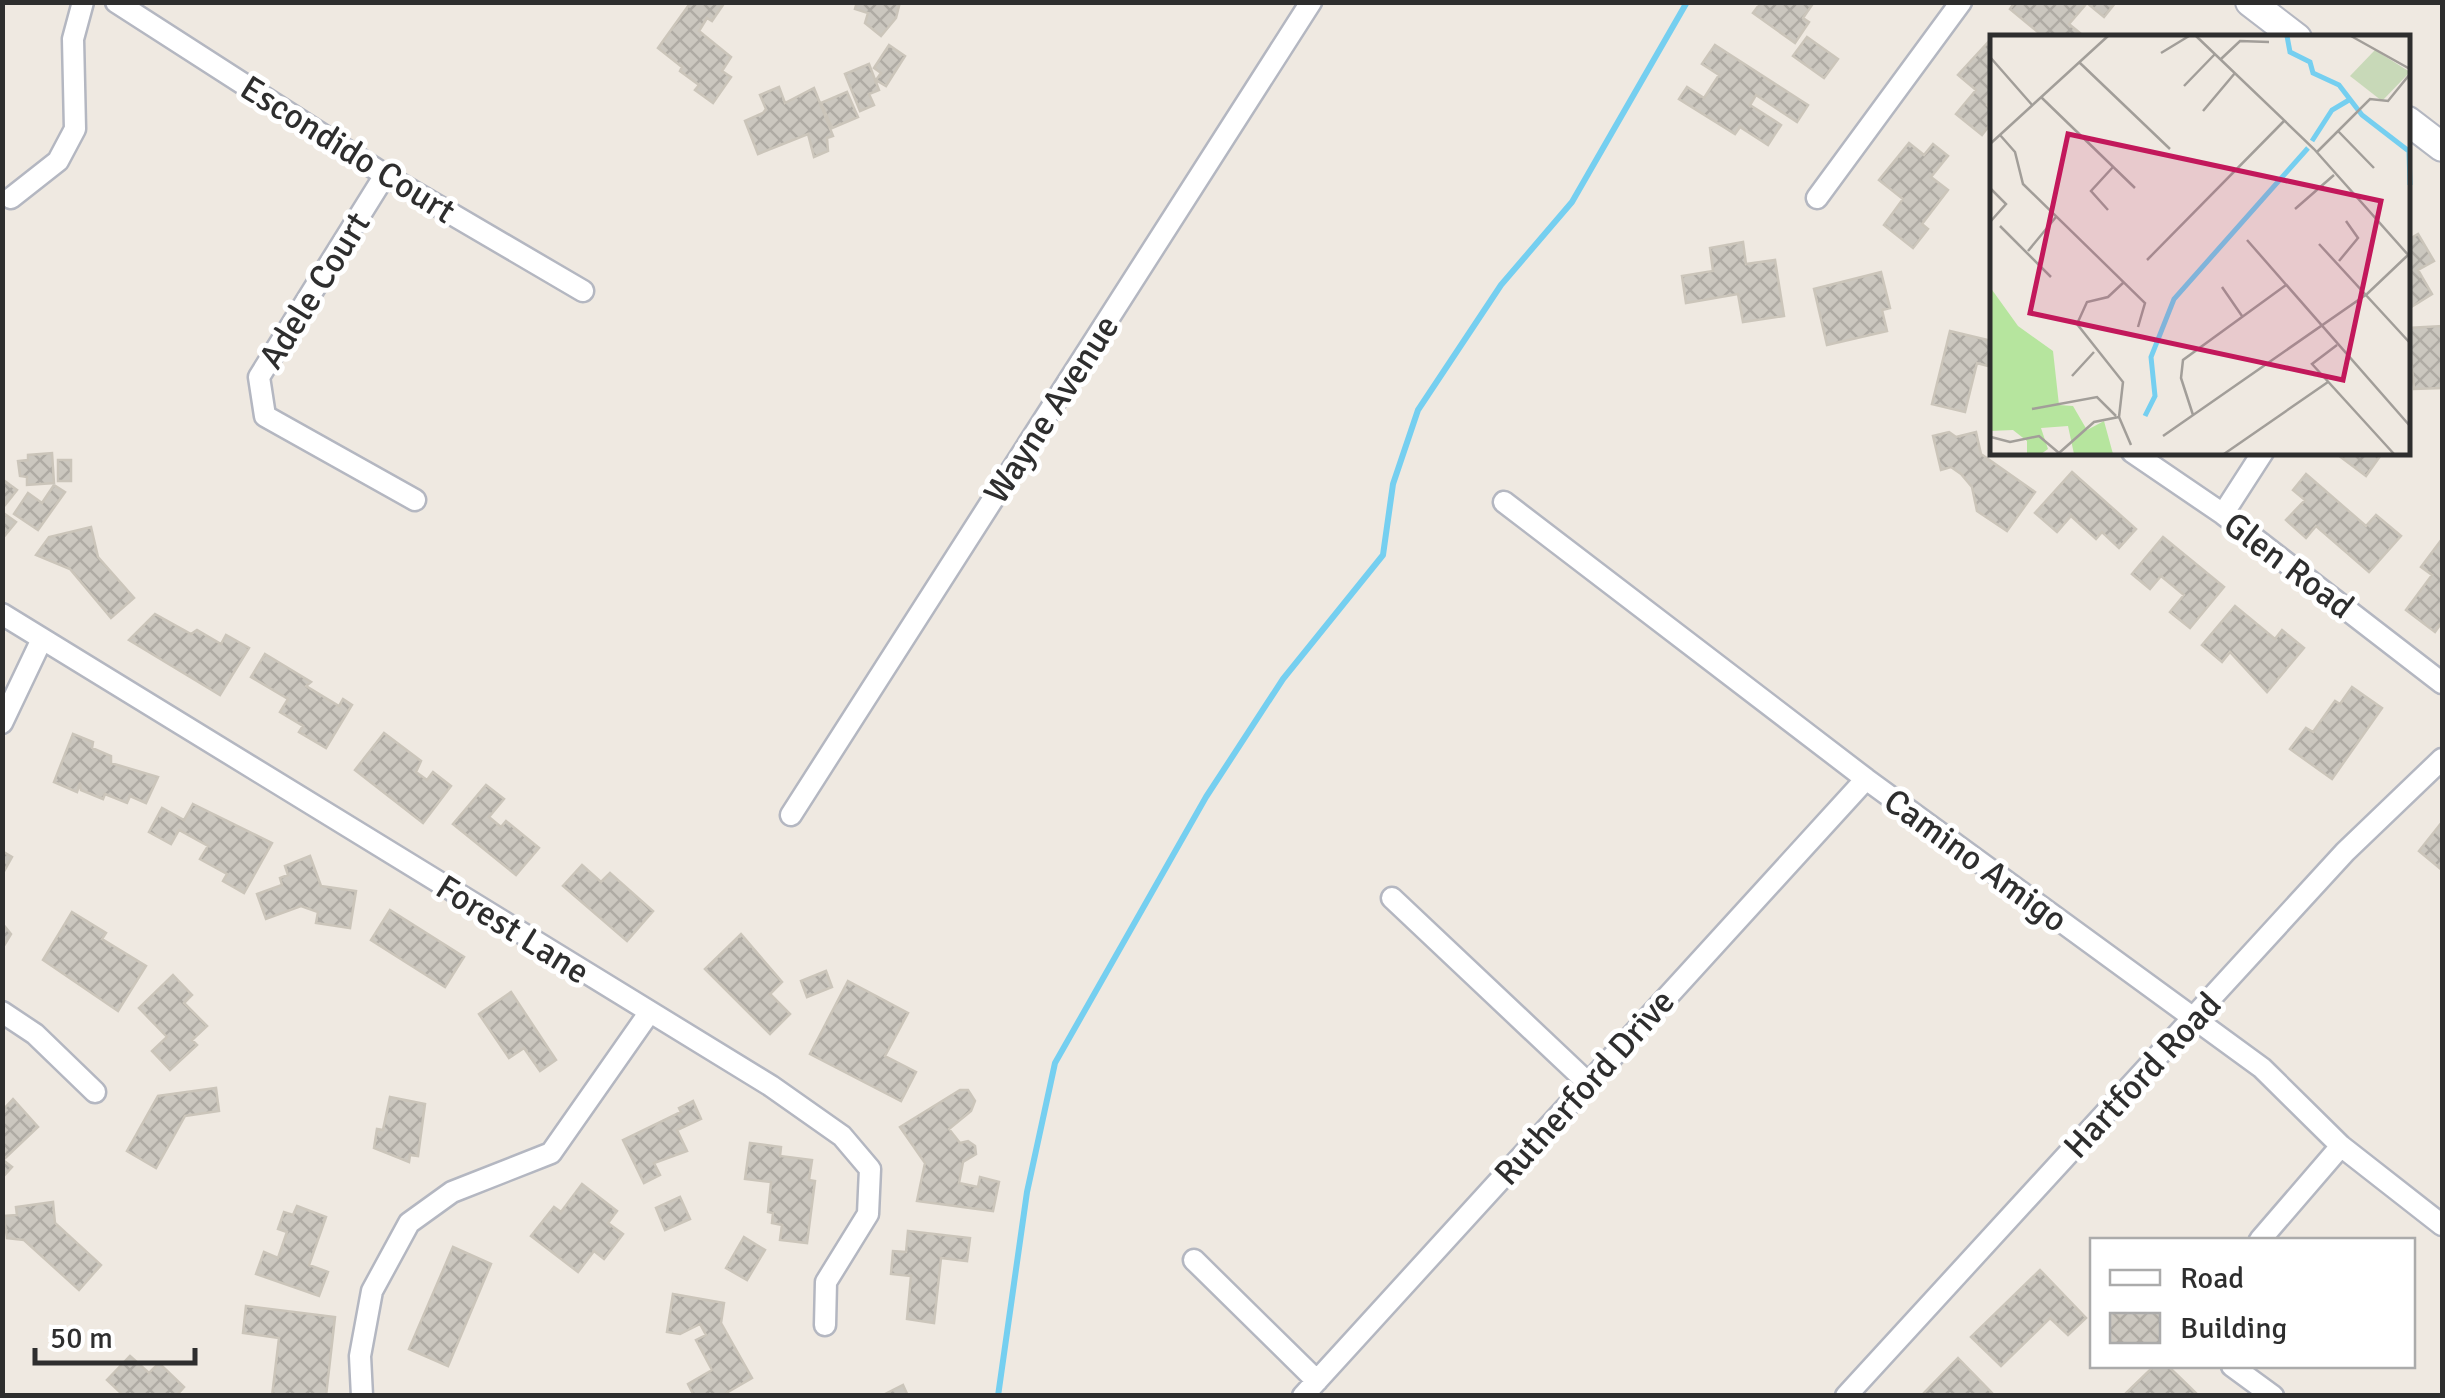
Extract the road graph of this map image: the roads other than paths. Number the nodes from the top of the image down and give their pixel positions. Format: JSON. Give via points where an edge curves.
{"nodes":[{"id":1,"x":82,"y":2,"type":"edge"},
{"id":2,"x":116,"y":2,"type":"edge"},
{"id":3,"x":1312,"y":2,"type":"edge"},
{"id":4,"x":1960,"y":2,"type":"edge"},
{"id":5,"x":2250,"y":2,"type":"edge"},
{"id":6,"x":2293,"y":35,"type":"edge"},
{"id":7,"x":2410,"y":122,"type":"edge"},
{"id":8,"x":2442,"y":147,"type":"edge"},
{"id":9,"x":385,"y":175,"type":"junction"},
{"id":10,"x":11,"y":198,"type":"dead end"},
{"id":11,"x":1816,"y":198,"type":"dead end"},
{"id":12,"x":583,"y":291,"type":"dead end"},
{"id":13,"x":2136,"y":455,"type":"edge"},
{"id":14,"x":2262,"y":455,"type":"edge"},
{"id":15,"x":414,"y":500,"type":"dead end"},
{"id":16,"x":1504,"y":502,"type":"dead end"},
{"id":17,"x":2223,"y":514,"type":"junction"},
{"id":18,"x":2,"y":614,"type":"edge"},
{"id":19,"x":42,"y":639,"type":"junction"},
{"id":20,"x":2442,"y":683,"type":"edge"},
{"id":21,"x":2,"y":723,"type":"edge"},
{"id":22,"x":2442,"y":759,"type":"edge"},
{"id":23,"x":1866,"y":780,"type":"junction"},
{"id":24,"x":791,"y":814,"type":"dead end"},
{"id":25,"x":1392,"y":898,"type":"dead end"},
{"id":26,"x":2,"y":1012,"type":"edge"},
{"id":27,"x":648,"y":1012,"type":"junction"},
{"id":28,"x":2194,"y":1019,"type":"junction"},
{"id":29,"x":1587,"y":1082,"type":"junction"},
{"id":30,"x":95,"y":1092,"type":"dead end"},
{"id":31,"x":2341,"y":1146,"type":"junction"},
{"id":32,"x":2442,"y":1225,"type":"edge"},
{"id":33,"x":2262,"y":1238,"type":"edge"},
{"id":34,"x":1194,"y":1260,"type":"dead end"},
{"id":35,"x":825,"y":1325,"type":"dead end"},
{"id":36,"x":2235,"y":1368,"type":"edge"},
{"id":37,"x":1310,"y":1388,"type":"edge"},
{"id":38,"x":362,"y":1396,"type":"edge"},
{"id":39,"x":1846,"y":1396,"type":"edge"},
{"id":40,"x":2273,"y":1396,"type":"edge"}],
"edges":[{"from":1,"to":10,"type":"street","via":[[74,38],[75,129],[58,161]]},
{"from":2,"to":9,"type":"street","name":"Escondido Court"},
{"from":3,"to":24,"type":"street","name":"Wayne Avenue"},
{"from":4,"to":11,"type":"street"},
{"from":5,"to":6,"type":"main road"},
{"from":7,"to":8,"type":"main road"},
{"from":9,"to":12,"type":"street","name":"Escondido Court"},
{"from":9,"to":15,"type":"street","name":"Adele Court","via":[[259,378],[259,389],[265,416]]},
{"from":13,"to":17,"type":"street","name":"Glen Road"},
{"from":14,"to":17,"type":"street"},
{"from":16,"to":23,"type":"street","name":"Camino Amigo"},
{"from":17,"to":20,"type":"street","name":"Glen Road"},
{"from":18,"to":19,"type":"street","name":"Forest Lane"},
{"from":19,"to":21,"type":"street"},
{"from":19,"to":27,"type":"street","name":"Forest Lane"},
{"from":22,"to":28,"type":"street","name":"Hartford Road","via":[[2346,852]]},
{"from":23,"to":28,"type":"street","name":"Camino Amigo"},
{"from":23,"to":29,"type":"street","name":"Rutherford Drive"},
{"from":25,"to":29,"type":"street"},
{"from":26,"to":30,"type":"street"},
{"from":27,"to":35,"type":"street","name":"Forest Lane","via":[[842,1136],[870,1169],[868,1214],[826,1282]]},
{"from":27,"to":38,"type":"street","via":[[552,1153],[452,1192],[409,1223],[372,1291],[360,1356]]},
{"from":28,"to":31,"type":"street","name":"Camino Amigo","via":[[2262,1068]]},
{"from":28,"to":39,"type":"street","name":"Hartford Road"},
{"from":29,"to":37,"type":"street","name":"Rutherford Drive"},
{"from":31,"to":32,"type":"street","name":"Camino Amigo"},
{"from":31,"to":33,"type":"street"},
{"from":34,"to":37,"type":"street"},
{"from":36,"to":40,"type":"street"}]}
